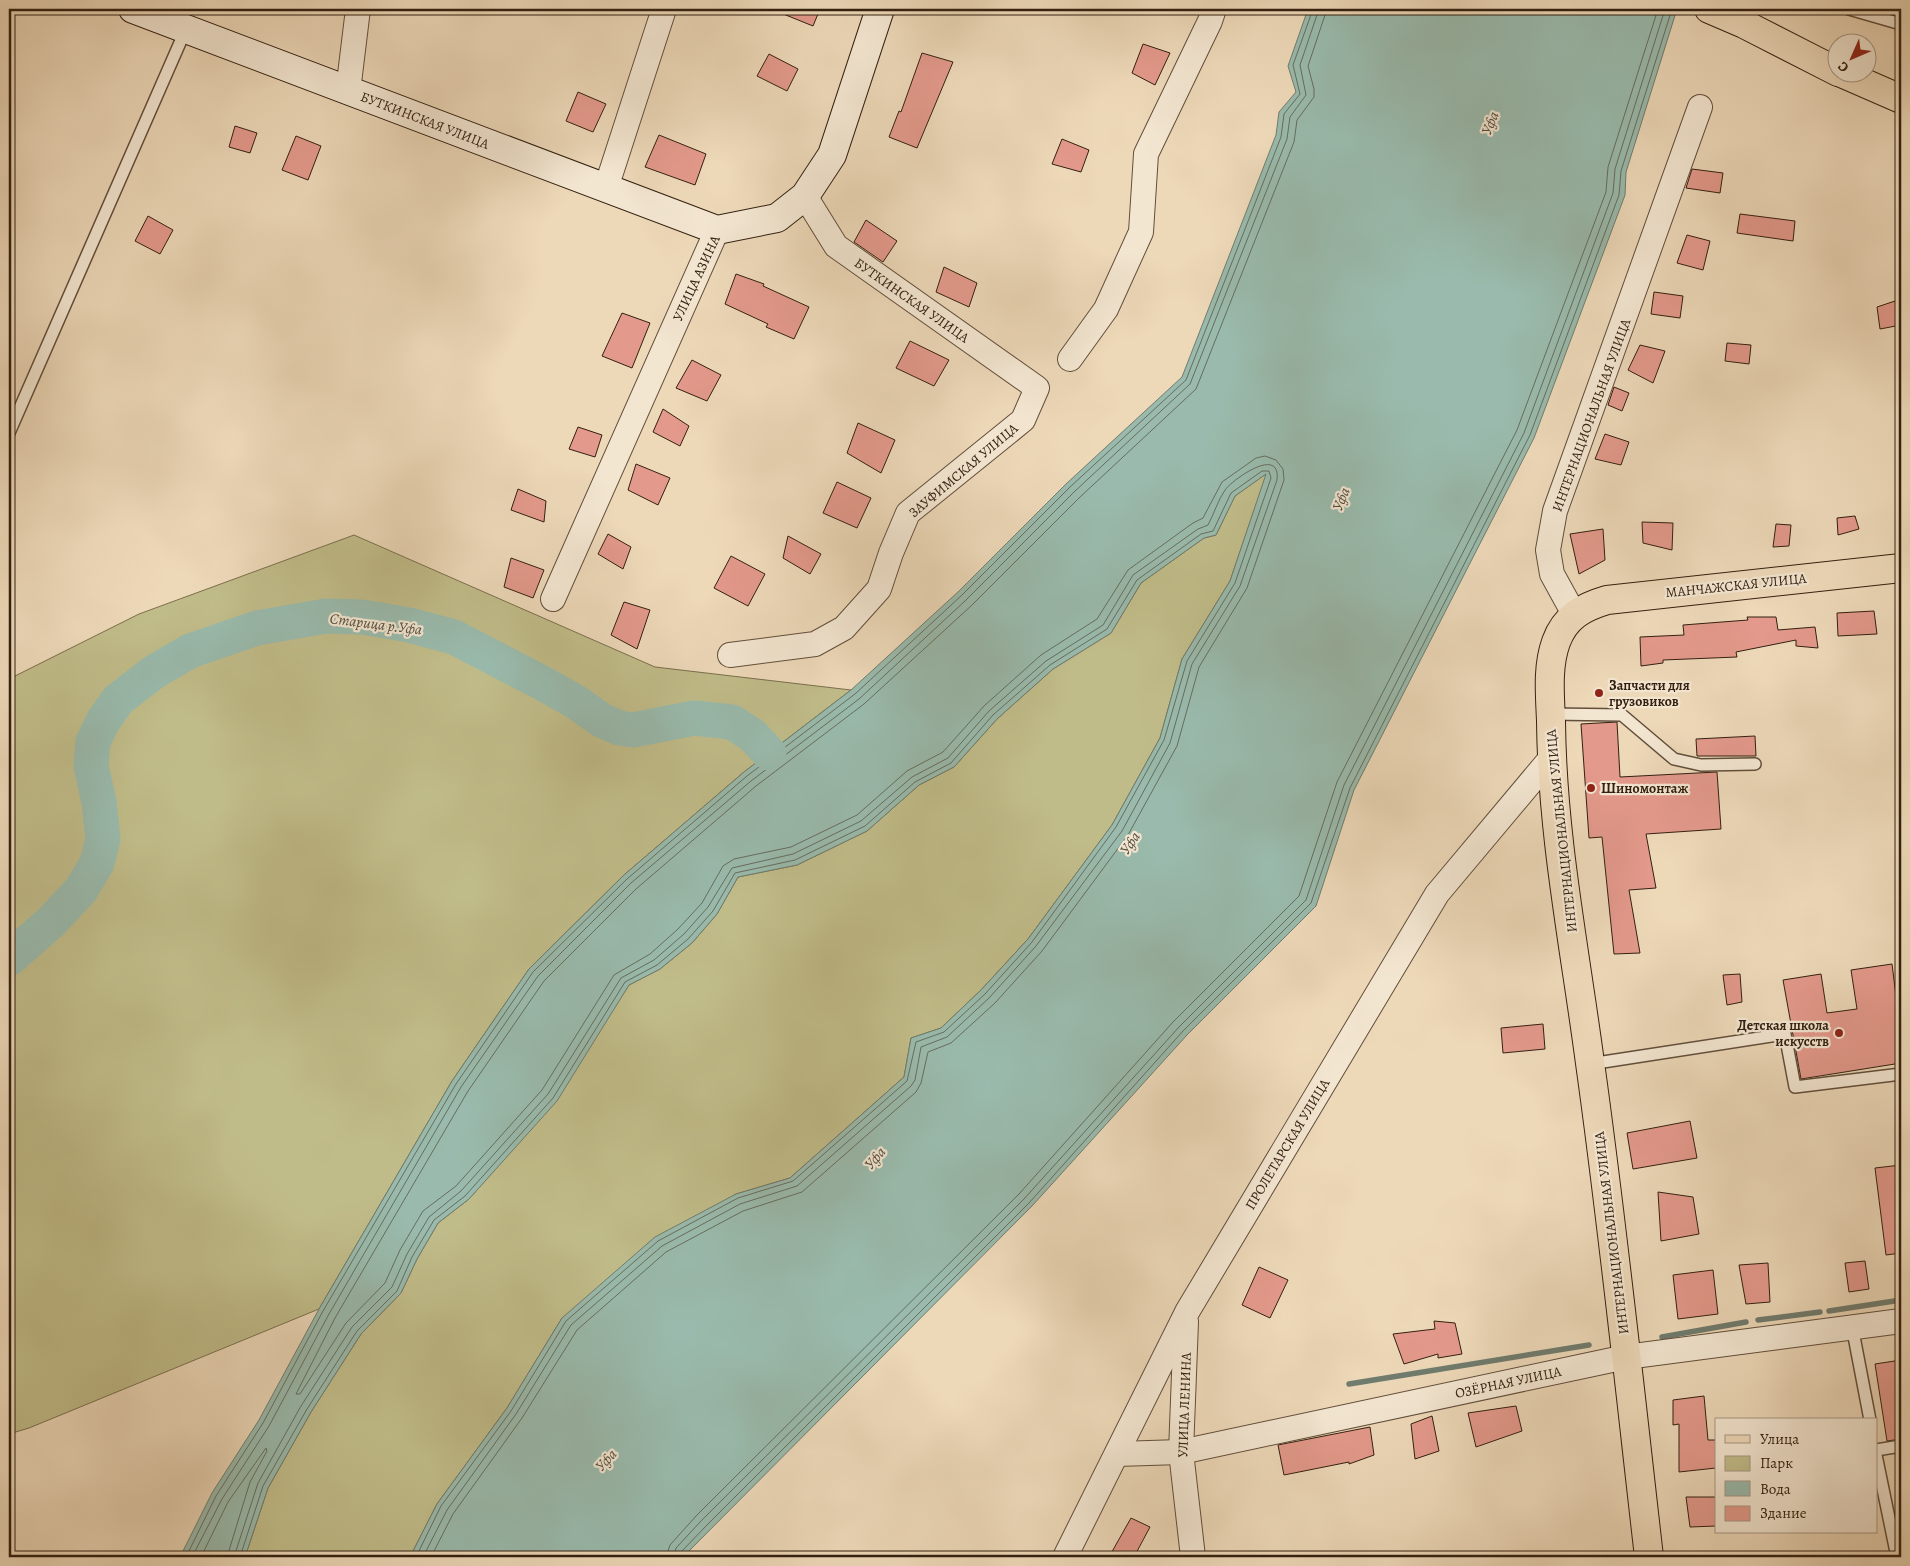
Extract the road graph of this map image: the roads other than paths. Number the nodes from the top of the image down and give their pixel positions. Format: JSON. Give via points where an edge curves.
{"nodes":[{"id":1,"x":133,"y":9,"type":"edge"},
{"id":2,"x":358,"y":9,"type":"edge"},
{"id":3,"x":664,"y":9,"type":"edge"},
{"id":4,"x":880,"y":9,"type":"edge"},
{"id":5,"x":1214,"y":9,"type":"edge"},
{"id":6,"x":1709,"y":9,"type":"edge"},
{"id":7,"x":1849,"y":9,"type":"edge"},
{"id":8,"x":1901,"y":24,"type":"edge"},
{"id":9,"x":186,"y":29,"type":"junction"},
{"id":10,"x":1828,"y":67,"type":"edge"},
{"id":11,"x":1861,"y":82,"type":"edge"},
{"id":12,"x":348,"y":91,"type":"junction"},
{"id":13,"x":1901,"y":99,"type":"edge"},
{"id":14,"x":1700,"y":108,"type":"dead end"},
{"id":15,"x":606,"y":188,"type":"junction"},
{"id":16,"x":805,"y":196,"type":"junction"},
{"id":17,"x":717,"y":230,"type":"junction"},
{"id":18,"x":1070,"y":359,"type":"dead end"},
{"id":19,"x":1037,"y":388,"type":"joint"},
{"id":20,"x":9,"y":433,"type":"edge"},
{"id":21,"x":1901,"y":568,"type":"edge"},
{"id":22,"x":553,"y":599,"type":"dead end"},
{"id":23,"x":1574,"y":614,"type":"junction"},
{"id":24,"x":730,"y":655,"type":"dead end"},
{"id":25,"x":1551,"y":714,"type":"junction"},
{"id":26,"x":1551,"y":758,"type":"junction"},
{"id":27,"x":1755,"y":764,"type":"dead end"},
{"id":28,"x":1590,"y":1064,"type":"junction"},
{"id":29,"x":1901,"y":1074,"type":"edge"},
{"id":30,"x":1187,"y":1312,"type":"junction"},
{"id":31,"x":1901,"y":1321,"type":"edge"},
{"id":32,"x":1852,"y":1326,"type":"junction"},
{"id":33,"x":1626,"y":1357,"type":"junction"},
{"id":34,"x":1870,"y":1418,"type":"edge"},
{"id":35,"x":1901,"y":1446,"type":"edge"},
{"id":36,"x":1878,"y":1450,"type":"edge"},
{"id":37,"x":1180,"y":1452,"type":"junction"},
{"id":38,"x":1117,"y":1454,"type":"junction"},
{"id":39,"x":1878,"y":1464,"type":"edge"},
{"id":40,"x":1898,"y":1550,"type":"edge"},
{"id":41,"x":1065,"y":1557,"type":"edge"},
{"id":42,"x":1193,"y":1557,"type":"edge"},
{"id":43,"x":1649,"y":1557,"type":"edge"}],
"edges":[{"from":1,"to":9,"type":"street","name":"БУТКИНСКАЯ УЛИЦА"},
{"from":2,"to":12,"type":"street"},
{"from":3,"to":15,"type":"street"},
{"from":4,"to":16,"type":"street","name":"УЛИЦА АЗИНА","via":[[832,155]]},
{"from":5,"to":18,"type":"street","via":[[1146,154],[1141,232],[1106,309]]},
{"from":6,"to":10,"type":"main road"},
{"from":7,"to":8,"type":"lane"},
{"from":9,"to":12,"type":"street","name":"БУТКИНСКАЯ УЛИЦА"},
{"from":9,"to":20,"type":"lane"},
{"from":11,"to":13,"type":"main road"},
{"from":12,"to":15,"type":"street","name":"БУТКИНСКАЯ УЛИЦА"},
{"from":14,"to":23,"type":"street","name":"ИНТЕРНАЦИОНАЛЬНАЯ УЛИЦА","via":[[1555,512],[1548,550],[1552,574]]},
{"from":15,"to":17,"type":"street","name":"БУТКИНСКАЯ УЛИЦА"},
{"from":16,"to":17,"type":"street","name":"УЛИЦА АЗИНА","via":[[777,218]]},
{"from":16,"to":19,"type":"street","name":"БУТКИНСКАЯ УЛИЦА","via":[[836,246]]},
{"from":17,"to":22,"type":"street","name":"УЛИЦА АЗИНА"},
{"from":19,"to":24,"type":"street","name":"ЗАУФИМСКАЯ УЛИЦА","via":[[1023,420],[908,513],[879,589],[844,628],[815,644]]},
{"from":21,"to":23,"type":"main road","name":"МАНЧАЖСКАЯ УЛИЦА","via":[[1646,594],[1589,605]]},
{"from":23,"to":25,"type":"main road","name":"ИНТЕРНАЦИОНАЛЬНАЯ УЛИЦА","via":[[1556,643],[1550,682]]},
{"from":25,"to":26,"type":"main road","name":"ИНТЕРНАЦИОНАЛЬНАЯ УЛИЦА"},
{"from":25,"to":27,"type":"lane","via":[[1622,715],[1674,759],[1701,765]]},
{"from":26,"to":28,"type":"main road","name":"ИНТЕРНАЦИОНАЛЬНАЯ УЛИЦА","via":[[1567,904]]},
{"from":26,"to":30,"type":"street","name":"ПРОЛЕТАРСКАЯ УЛИЦА","via":[[1437,894]]},
{"from":28,"to":29,"type":"lane","via":[[1786,1034],[1795,1087]]},
{"from":28,"to":33,"type":"main road","name":"ИНТЕРНАЦИОНАЛЬНАЯ УЛИЦА"},
{"from":30,"to":37,"type":"street","name":"УЛИЦА ЛЕНИНА"},
{"from":30,"to":38,"type":"street","name":"ПРОЛЕТАРСКАЯ УЛИЦА"},
{"from":31,"to":32,"type":"street","name":"ОЗЁРНАЯ УЛИЦА"},
{"from":32,"to":33,"type":"street","name":"ОЗЁРНАЯ УЛИЦА"},
{"from":32,"to":34,"type":"lane"},
{"from":33,"to":37,"type":"street","name":"ОЗЁРНАЯ УЛИЦА"},
{"from":33,"to":43,"type":"main road","name":"ИНТЕРНАЦИОНАЛЬНАЯ УЛИЦА"},
{"from":35,"to":36,"type":"lane"},
{"from":37,"to":38,"type":"street","name":"ОЗЁРНАЯ УЛИЦА"},
{"from":37,"to":42,"type":"street","name":"УЛИЦА ЛЕНИНА"},
{"from":38,"to":41,"type":"street","name":"ПРОЛЕТАРСКАЯ УЛИЦА"},
{"from":39,"to":40,"type":"lane"}]}
